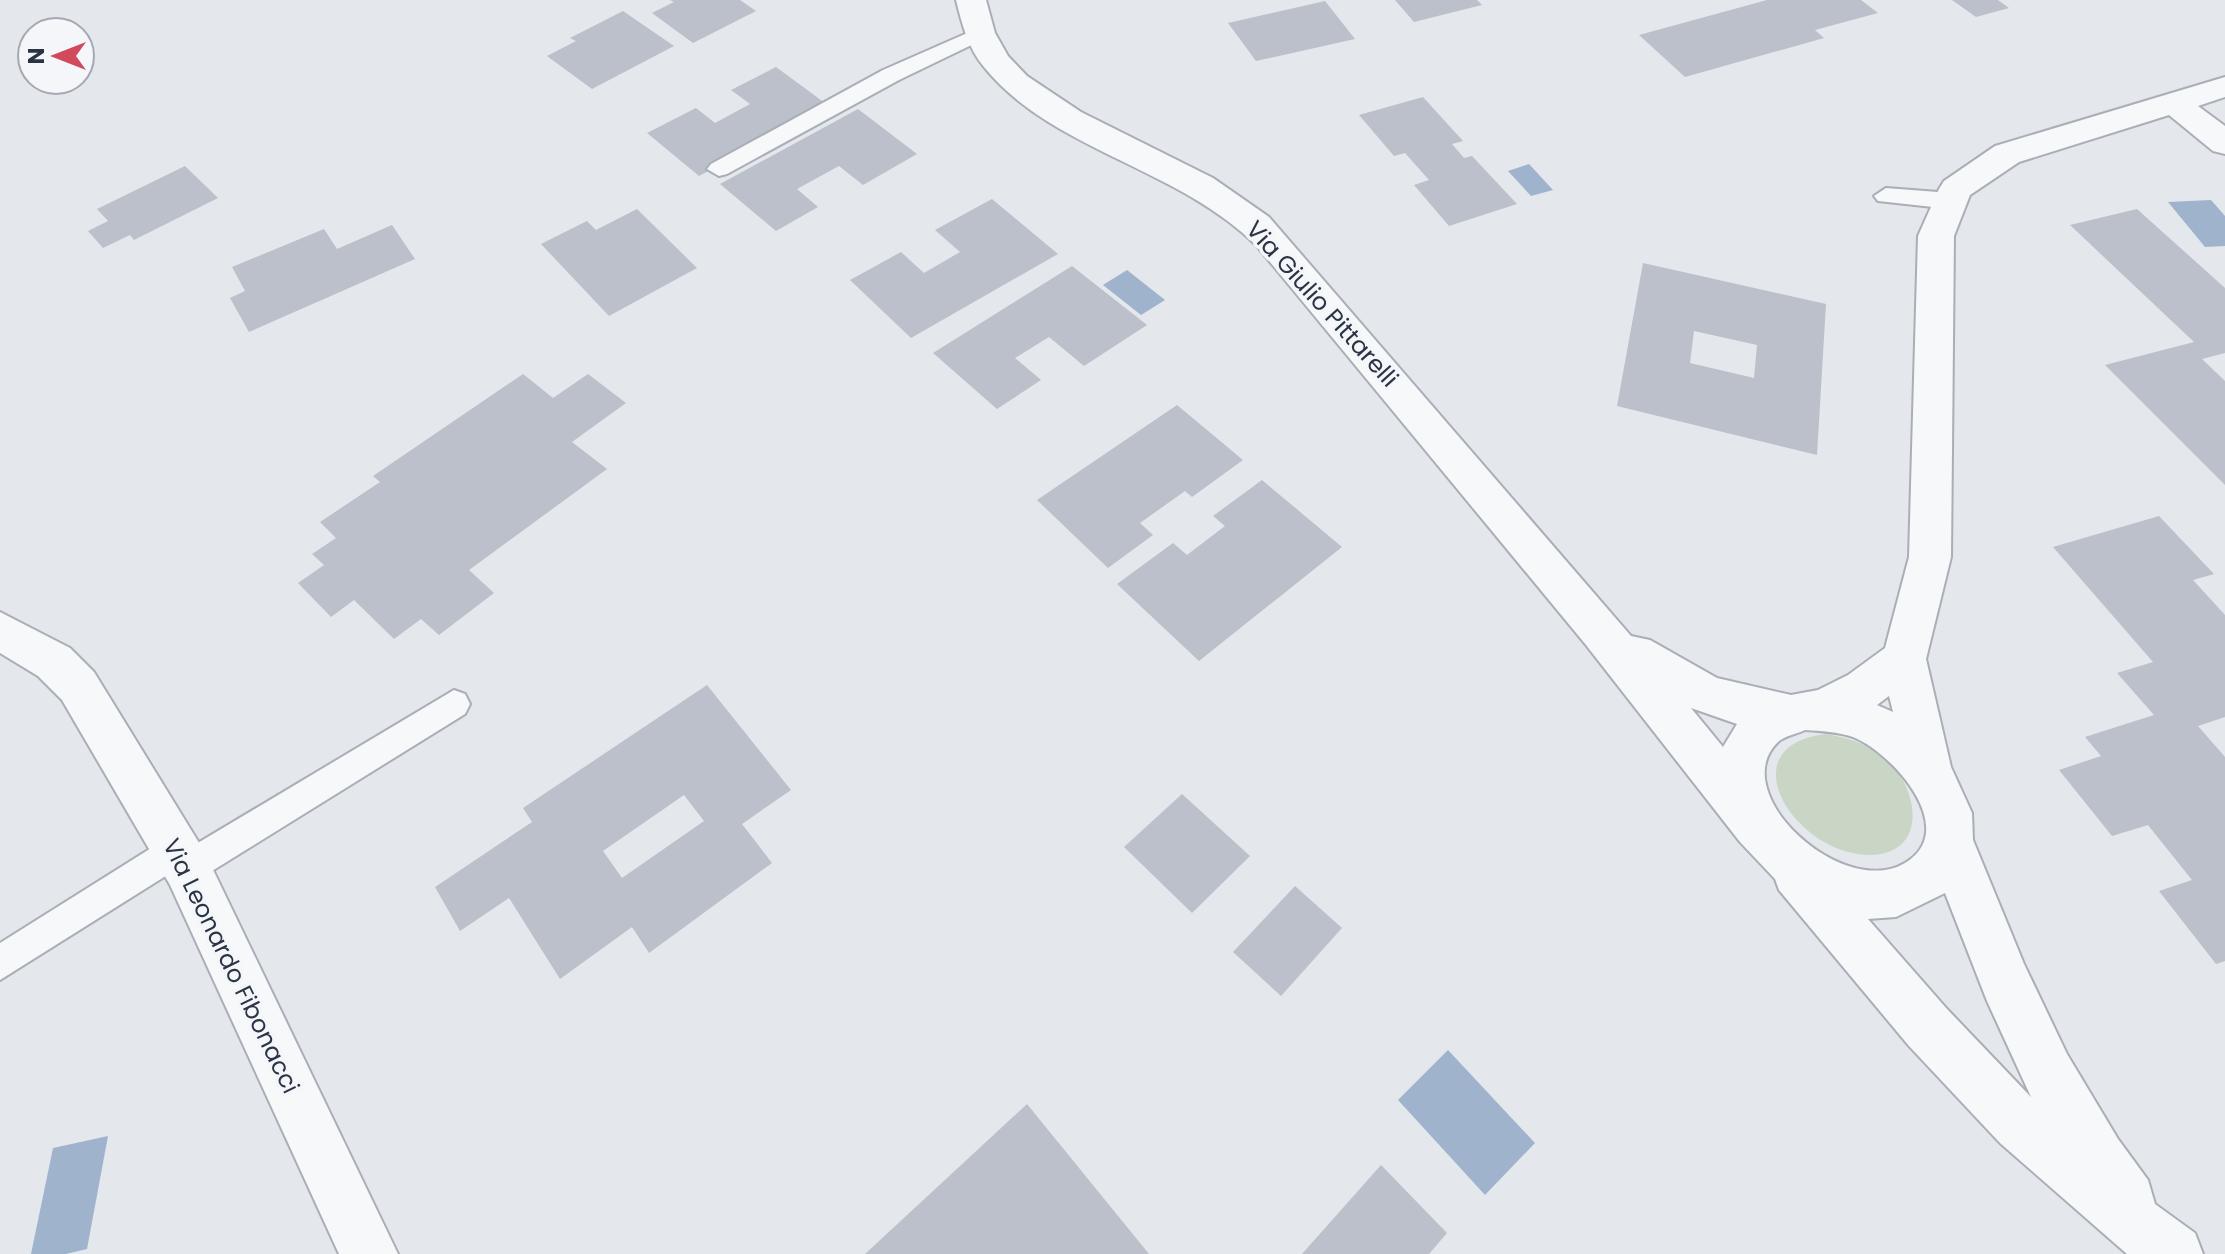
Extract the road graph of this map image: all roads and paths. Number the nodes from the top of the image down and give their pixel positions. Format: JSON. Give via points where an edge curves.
{"nodes":[{"id":1,"x":976,"y":17,"type":"edge"},
{"id":2,"x":2225,"y":87,"type":"edge"},
{"id":3,"x":2175,"y":104,"type":"junction"},
{"id":4,"x":2225,"y":143,"type":"edge"},
{"id":5,"x":719,"y":169,"type":"dead end"},
{"id":6,"x":1886,"y":196,"type":"dead end"},
{"id":7,"x":1951,"y":201,"type":"junction"},
{"id":8,"x":0,"y":631,"type":"edge"},
{"id":9,"x":1602,"y":632,"type":"junction"},
{"id":10,"x":1904,"y":659,"type":"junction"},
{"id":11,"x":454,"y":704,"type":"dead end"},
{"id":12,"x":1805,"y":712,"type":"junction"},
{"id":13,"x":1929,"y":772,"type":"junction"},
{"id":14,"x":1771,"y":843,"type":"junction"},
{"id":15,"x":1950,"y":843,"type":"junction"},
{"id":16,"x":182,"y":859,"type":"junction"},
{"id":17,"x":0,"y":963,"type":"edge"},
{"id":18,"x":2169,"y":1250,"type":"edge"},
{"id":19,"x":369,"y":1254,"type":"edge"}],
"edges":[{"from":1,"to":5,"type":"lane","via":[[891,75]]},
{"from":1,"to":9,"type":"street","name":"Via Giulio Pittarelli","via":[[1014,80],[1056,115],[1183,176],[1263,231]]},
{"from":2,"to":3,"type":"street"},
{"from":3,"to":4,"type":"street"},
{"from":3,"to":7,"type":"street","via":[[2007,154],[1956,189]]},
{"from":6,"to":7,"type":"lane"},
{"from":7,"to":10,"type":"street","via":[[1936,236],[1930,557]]},
{"from":8,"to":16,"type":"street","name":"Via Leonardo Fibonacci","via":[[54,662],[78,686]]},
{"from":9,"to":12,"type":"street","name":"Via Giulio Pittarelli","via":[[1700,693],[1735,706]]},
{"from":9,"to":14,"type":"street","name":"Via Giulio Pittarelli"},
{"from":10,"to":12,"type":"street","via":[[1864,689]]},
{"from":10,"to":13,"type":"street"},
{"from":11,"to":16,"type":"lane"},
{"from":12,"to":13,"type":"street","via":[[1853,716],[1881,729]]},
{"from":12,"to":14,"type":"street","via":[[1763,725],[1747,744],[1740,769],[1743,797]]},
{"from":13,"to":15,"type":"street","via":[[1943,795]]},
{"from":14,"to":15,"type":"street","via":[[1818,880],[1853,893],[1888,895],[1918,886],[1939,868]]},
{"from":14,"to":18,"type":"street","name":"Via Giulio Pittarelli","via":[[2000,1109],[2083,1184]]},
{"from":15,"to":18,"type":"street","via":[[1995,960],[2047,1073],[2104,1169]]},
{"from":16,"to":17,"type":"lane"},
{"from":16,"to":19,"type":"street","name":"Via Leonardo Fibonacci"}]}
